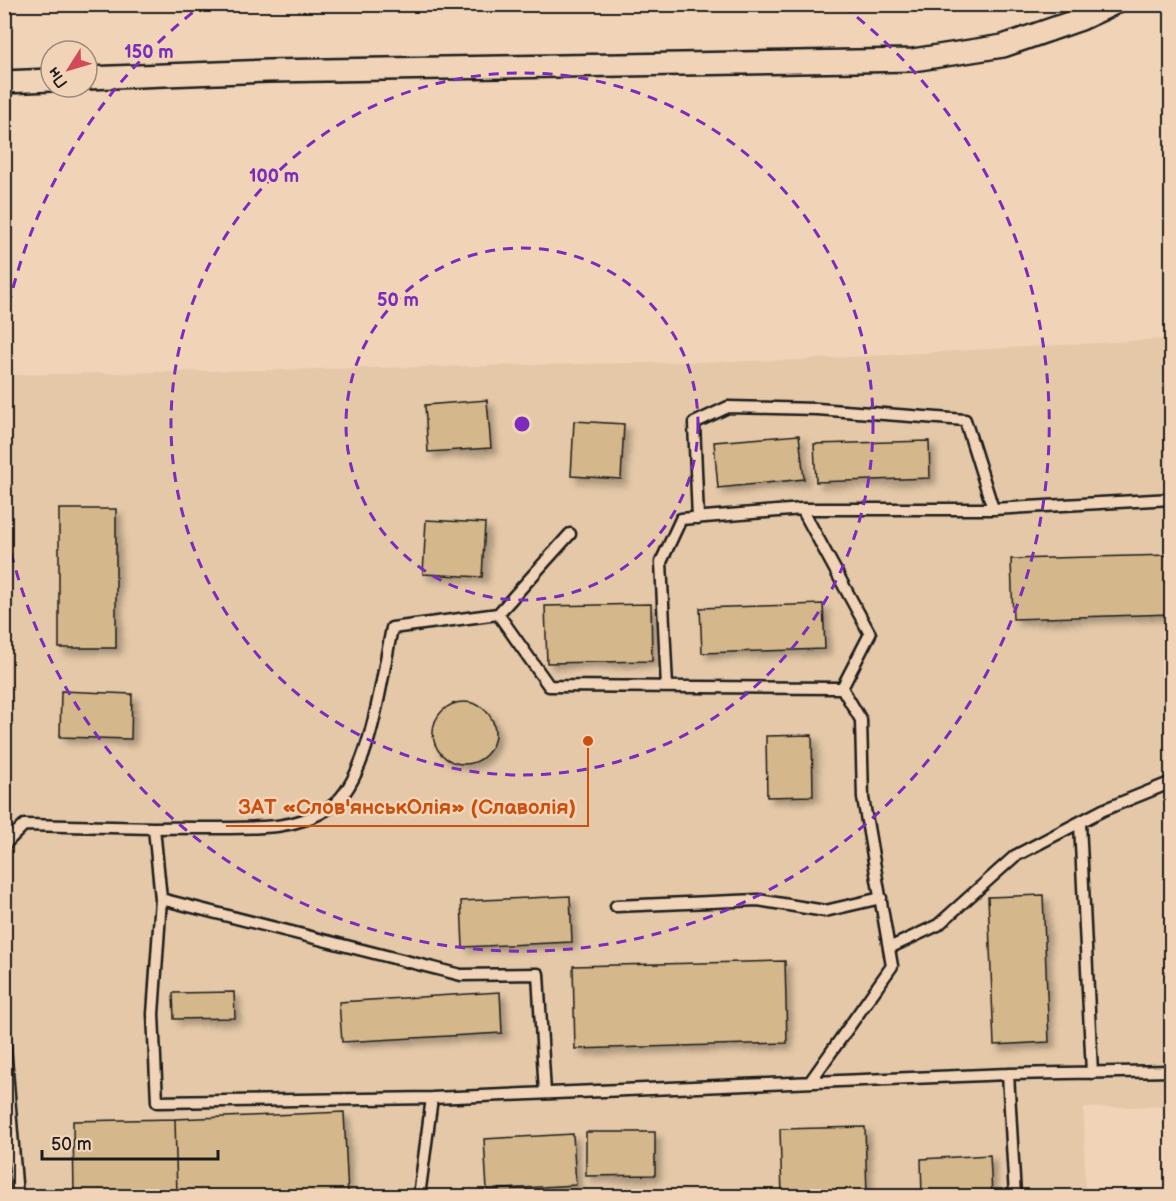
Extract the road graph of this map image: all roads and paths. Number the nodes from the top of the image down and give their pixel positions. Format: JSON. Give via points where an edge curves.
{"nodes":[{"id":1,"x":1113,"y":4,"type":"edge"},
{"id":2,"x":99,"y":78,"type":"edge"},
{"id":3,"x":39,"y":81,"type":"edge"},
{"id":4,"x":4,"y":82,"type":"edge"},
{"id":5,"x":1172,"y":499,"type":"edge"},
{"id":6,"x":802,"y":509,"type":"junction"},
{"id":7,"x":993,"y":509,"type":"junction"},
{"id":8,"x":698,"y":518,"type":"junction"},
{"id":9,"x":570,"y":534,"type":"dead end"},
{"id":10,"x":498,"y":614,"type":"junction"},
{"id":11,"x":667,"y":687,"type":"junction"},
{"id":12,"x":842,"y":688,"type":"junction"},
{"id":13,"x":1172,"y":782,"type":"edge"},
{"id":14,"x":1080,"y":823,"type":"junction"},
{"id":15,"x":154,"y":828,"type":"junction"},
{"id":16,"x":4,"y":845,"type":"edge"},
{"id":17,"x":881,"y":898,"type":"junction"},
{"id":18,"x":161,"y":899,"type":"junction"},
{"id":19,"x":616,"y":906,"type":"dead end"},
{"id":20,"x":889,"y":948,"type":"junction"},
{"id":21,"x":4,"y":1033,"type":"edge"},
{"id":22,"x":1172,"y":1071,"type":"edge"},
{"id":23,"x":1092,"y":1073,"type":"junction"},
{"id":24,"x":1008,"y":1074,"type":"junction"},
{"id":25,"x":810,"y":1082,"type":"junction"},
{"id":26,"x":545,"y":1093,"type":"junction"},
{"id":27,"x":432,"y":1098,"type":"junction"},
{"id":28,"x":17,"y":1197,"type":"edge"},
{"id":29,"x":419,"y":1197,"type":"edge"},
{"id":30,"x":1015,"y":1197,"type":"edge"}],
"edges":[{"from":1,"to":2,"type":"street","via":[[1003,46],[913,60]]},
{"from":3,"to":4,"type":"street"},
{"from":5,"to":7,"type":"lane"},
{"from":6,"to":7,"type":"lane"},
{"from":6,"to":8,"type":"lane"},
{"from":6,"to":12,"type":"lane","via":[[870,634]]},
{"from":7,"to":8,"type":"lane","via":[[965,420],[728,407],[694,423]]},
{"from":8,"to":11,"type":"lane","via":[[681,519],[661,562]]},
{"from":9,"to":10,"type":"lane"},
{"from":10,"to":11,"type":"lane","via":[[549,686]]},
{"from":10,"to":15,"type":"lane","via":[[392,627],[366,751],[351,783],[332,806],[305,820],[277,826]]},
{"from":11,"to":12,"type":"lane"},
{"from":12,"to":17,"type":"lane","via":[[861,720],[863,798]]},
{"from":13,"to":14,"type":"lane"},
{"from":14,"to":20,"type":"lane","via":[[1015,856],[938,925]]},
{"from":14,"to":23,"type":"lane"},
{"from":15,"to":16,"type":"lane","via":[[24,825]]},
{"from":15,"to":18,"type":"lane"},
{"from":17,"to":19,"type":"lane","via":[[825,911],[758,900]]},
{"from":17,"to":20,"type":"lane"},
{"from":18,"to":26,"type":"lane","via":[[461,975],[538,974]]},
{"from":18,"to":27,"type":"lane","via":[[153,1014],[158,1102]]},
{"from":20,"to":25,"type":"lane","via":[[892,966]]},
{"from":21,"to":28,"type":"lane"},
{"from":22,"to":23,"type":"lane"},
{"from":23,"to":24,"type":"lane"},
{"from":24,"to":25,"type":"lane"},
{"from":24,"to":30,"type":"lane"},
{"from":25,"to":26,"type":"lane"},
{"from":26,"to":27,"type":"lane"},
{"from":27,"to":29,"type":"lane"}]}
